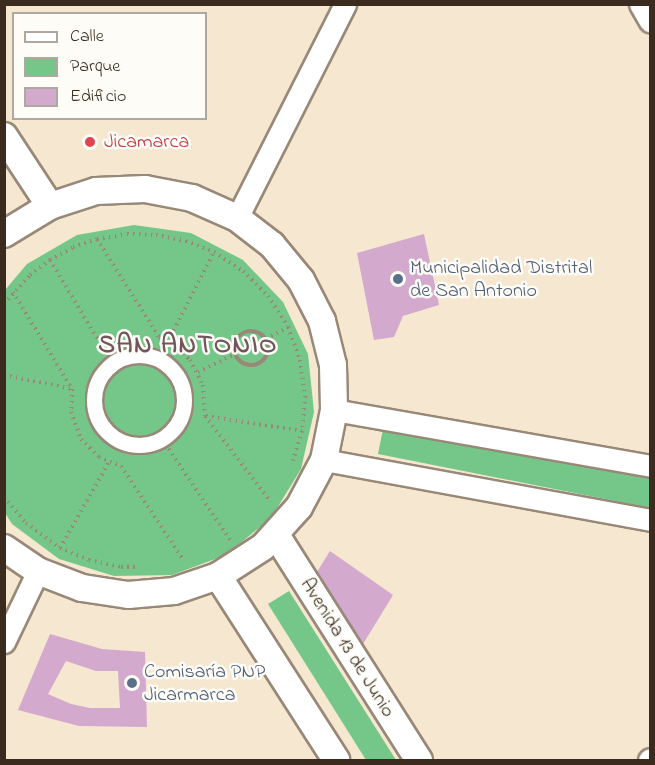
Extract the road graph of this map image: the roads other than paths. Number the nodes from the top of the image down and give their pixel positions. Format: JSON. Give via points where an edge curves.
{"nodes":[{"id":1,"x":345,"y":4,"type":"edge"},
{"id":2,"x":640,"y":4,"type":"edge"},
{"id":3,"x":651,"y":21,"type":"edge"},
{"id":4,"x":4,"y":136,"type":"edge"},
{"id":5,"x":50,"y":206,"type":"junction"},
{"id":6,"x":237,"y":218,"type":"junction"},
{"id":7,"x":4,"y":234,"type":"edge"},
{"id":8,"x":112,"y":363,"type":"joint"},
{"id":9,"x":334,"y":410,"type":"junction"},
{"id":10,"x":324,"y":460,"type":"junction"},
{"id":11,"x":651,"y":466,"type":"edge"},
{"id":12,"x":651,"y":520,"type":"edge"},
{"id":13,"x":276,"y":535,"type":"junction"},
{"id":14,"x":4,"y":548,"type":"edge"},
{"id":15,"x":38,"y":571,"type":"junction"},
{"id":16,"x":218,"y":576,"type":"junction"},
{"id":17,"x":4,"y":642,"type":"edge"},
{"id":18,"x":336,"y":760,"type":"edge"},
{"id":19,"x":418,"y":760,"type":"edge"}],
"edges":[{"from":1,"to":6,"type":"street"},
{"from":2,"to":3,"type":"street"},
{"from":4,"to":5,"type":"street"},
{"from":5,"to":6,"type":"street","via":[[96,192],[145,189],[192,198]]},
{"from":5,"to":7,"type":"street"},
{"from":6,"to":9,"type":"street","via":[[272,245],[301,280],[322,321],[333,365]]},
{"from":8,"to":8,"type":"street","via":[[124,357],[150,356],[167,365],[180,381],[180,419],[162,439],[135,445],[122,442],[100,425],[94,392],[102,372]]},
{"from":9,"to":10,"type":"street"},
{"from":9,"to":11,"type":"street"},
{"from":10,"to":12,"type":"street"},
{"from":10,"to":13,"type":"street","via":[[299,507]]},
{"from":13,"to":16,"type":"street","via":[[242,563]]},
{"from":13,"to":19,"type":"street","name":"Avenida 13 de Junio"},
{"from":14,"to":15,"type":"street"},
{"from":15,"to":16,"type":"street","via":[[82,588],[128,595],[174,591]]},
{"from":15,"to":17,"type":"street"},
{"from":16,"to":18,"type":"street"}]}
